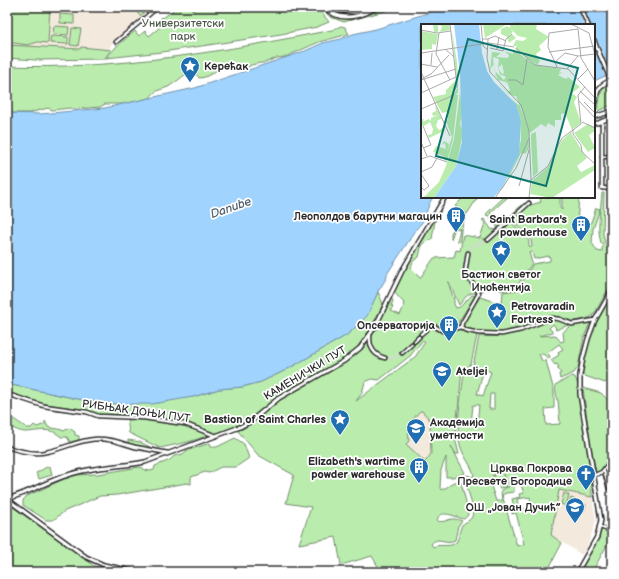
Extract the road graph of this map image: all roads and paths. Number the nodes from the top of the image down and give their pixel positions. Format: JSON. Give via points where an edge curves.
{"nodes":[{"id":1,"x":144,"y":7,"type":"edge"},
{"id":2,"x":158,"y":7,"type":"edge"},
{"id":3,"x":325,"y":7,"type":"edge"},
{"id":4,"x":332,"y":7,"type":"edge"},
{"id":5,"x":381,"y":7,"type":"edge"},
{"id":6,"x":580,"y":7,"type":"edge"},
{"id":7,"x":372,"y":10,"type":"junction"},
{"id":8,"x":150,"y":14,"type":"junction"},
{"id":9,"x":588,"y":24,"type":"edge"},
{"id":10,"x":116,"y":42,"type":"dead end"},
{"id":11,"x":595,"y":43,"type":"edge"},
{"id":12,"x":612,"y":80,"type":"edge"},
{"id":13,"x":612,"y":83,"type":"edge"},
{"id":14,"x":595,"y":102,"type":"edge"},
{"id":15,"x":611,"y":111,"type":"edge"},
{"id":16,"x":595,"y":117,"type":"edge"},
{"id":17,"x":612,"y":117,"type":"edge"},
{"id":18,"x":602,"y":121,"type":"junction"},
{"id":19,"x":595,"y":124,"type":"edge"},
{"id":20,"x":612,"y":156,"type":"edge"},
{"id":21,"x":602,"y":157,"type":"junction"},
{"id":22,"x":612,"y":189,"type":"edge"},
{"id":23,"x":444,"y":198,"type":"edge"},
{"id":24,"x":529,"y":203,"type":"dead end"},
{"id":25,"x":488,"y":240,"type":"tunnel mouth"},
{"id":26,"x":468,"y":253,"type":"dead end"},
{"id":27,"x":612,"y":290,"type":"edge"},
{"id":28,"x":595,"y":320,"type":"junction"},
{"id":29,"x":461,"y":327,"type":"junction"},
{"id":30,"x":370,"y":335,"type":"junction"},
{"id":31,"x":415,"y":341,"type":"dead end"},
{"id":32,"x":412,"y":344,"type":"dead end"},
{"id":33,"x":402,"y":353,"type":"tunnel mouth"},
{"id":34,"x":385,"y":358,"type":"dead end"},
{"id":35,"x":7,"y":394,"type":"edge"},
{"id":36,"x":216,"y":436,"type":"junction"},
{"id":37,"x":7,"y":447,"type":"edge"},
{"id":38,"x":169,"y":453,"type":"junction"},
{"id":39,"x":612,"y":459,"type":"edge"},
{"id":40,"x":604,"y":470,"type":"junction"},
{"id":41,"x":595,"y":475,"type":"junction"},
{"id":42,"x":612,"y":489,"type":"edge"},
{"id":43,"x":7,"y":499,"type":"edge"},
{"id":44,"x":600,"y":527,"type":"junction"},
{"id":45,"x":612,"y":531,"type":"edge"},
{"id":46,"x":136,"y":572,"type":"edge"},
{"id":47,"x":577,"y":572,"type":"edge"}],
"edges":[{"from":1,"to":8,"type":"street"},
{"from":2,"to":8,"type":"street"},
{"from":3,"to":7,"type":"main road","via":[[341,17],[358,16]]},
{"from":4,"to":7,"type":"main road","via":[[347,12]]},
{"from":5,"to":7,"type":"main road"},
{"from":6,"to":9,"type":"main road"},
{"from":8,"to":10,"type":"street"},
{"from":11,"to":13,"type":"main road","bridge":true},
{"from":12,"to":14,"type":"main road","via":[[599,87]]},
{"from":15,"to":16,"type":"main road"},
{"from":17,"to":18,"type":"street"},
{"from":18,"to":19,"type":"street"},
{"from":18,"to":21,"type":"street"},
{"from":20,"to":21,"type":"street"},
{"from":21,"to":22,"type":"street","via":[[602,188]]},
{"from":23,"to":30,"type":"main road","name":"КАМЕНИЧКИ ПУТ","via":[[402,271]]},
{"from":24,"to":25,"type":"street"},
{"from":26,"to":29,"type":"street","via":[[465,271],[479,293]]},
{"from":27,"to":28,"type":"main road"},
{"from":28,"to":29,"type":"street","via":[[572,324],[551,318],[521,330],[502,334],[478,333]]},
{"from":28,"to":41,"type":"main road","via":[[583,358],[580,394]]},
{"from":29,"to":31,"type":"street","via":[[443,331],[430,326]]},
{"from":30,"to":34,"type":"street","via":[[372,350]]},
{"from":30,"to":36,"type":"main road","name":"КАМЕНИЧКИ ПУТ","via":[[350,357],[279,398],[246,424]]},
{"from":32,"to":33,"type":"street"},
{"from":35,"to":36,"type":"street","name":"РИБЊАК ДОЊИ ПУТ","via":[[44,406],[98,416],[144,418],[185,424]]},
{"from":36,"to":38,"type":"main road","name":"КАМЕНИЧКИ ПУТ"},
{"from":37,"to":38,"type":"street","via":[[22,452],[39,453],[81,441],[110,439]]},
{"from":38,"to":43,"type":"main road","name":"КАМЕНИЧКИ ПУТ","via":[[132,464],[68,474]]},
{"from":39,"to":40,"type":"street"},
{"from":40,"to":41,"type":"street"},
{"from":40,"to":42,"type":"street","via":[[609,488]]},
{"from":41,"to":44,"type":"main road","via":[[601,512]]},
{"from":43,"to":46,"type":"main road","via":[[86,558]]},
{"from":44,"to":45,"type":"street"},
{"from":44,"to":47,"type":"main road"}]}
